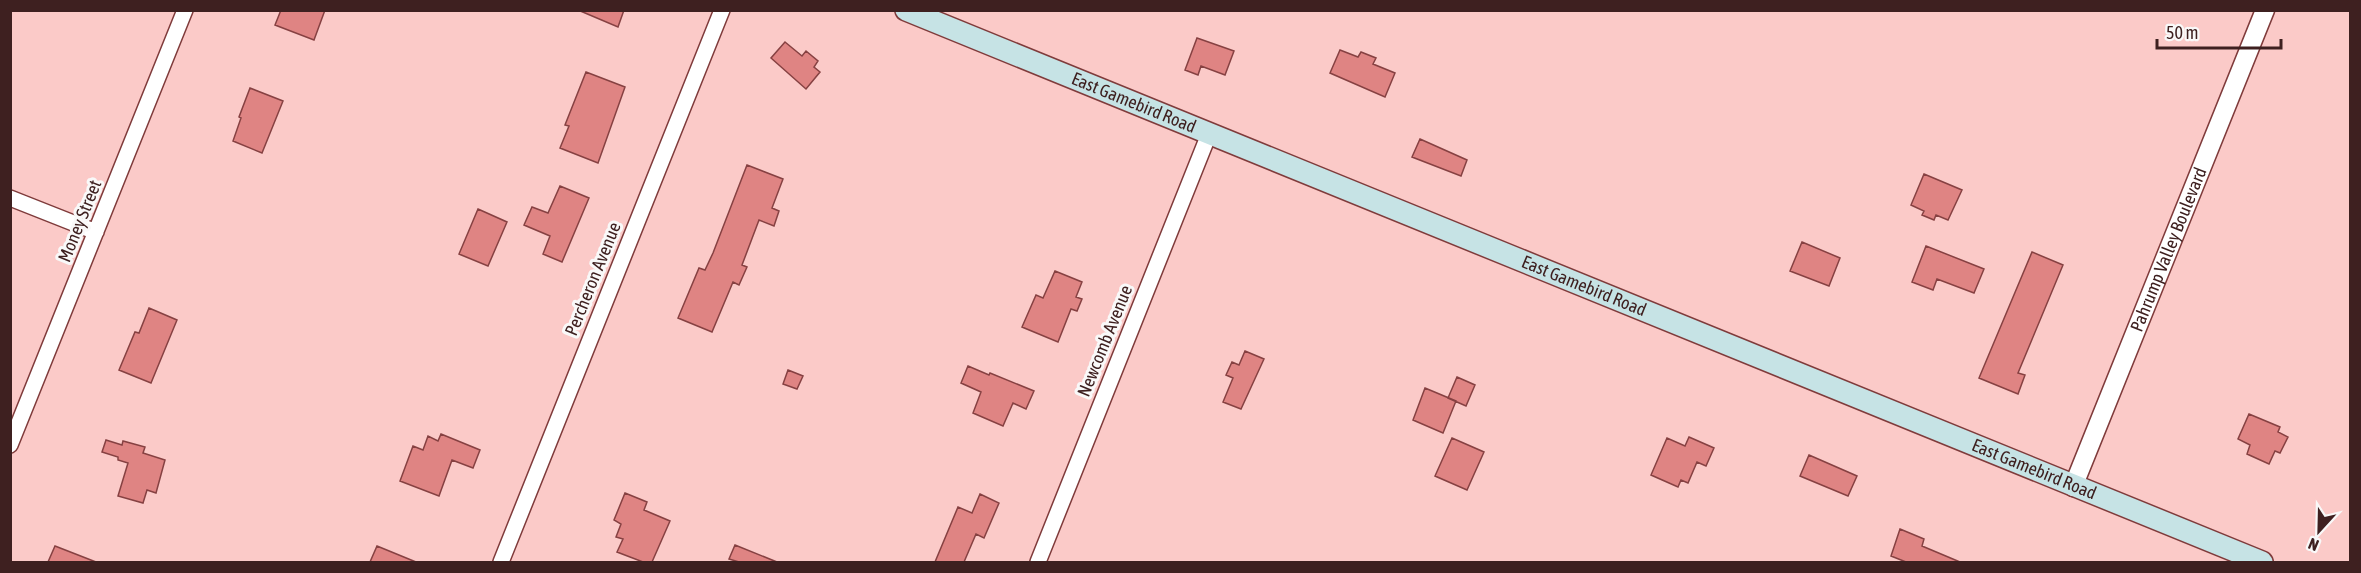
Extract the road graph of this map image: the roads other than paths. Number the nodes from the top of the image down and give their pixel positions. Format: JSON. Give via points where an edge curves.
{"nodes":[{"id":1,"x":185,"y":10,"type":"edge"},
{"id":2,"x":722,"y":10,"type":"edge"},
{"id":3,"x":906,"y":10,"type":"edge"},
{"id":4,"x":2260,"y":12,"type":"edge"},
{"id":5,"x":1209,"y":134,"type":"junction"},
{"id":6,"x":10,"y":198,"type":"edge"},
{"id":7,"x":96,"y":232,"type":"junction"},
{"id":8,"x":10,"y":445,"type":"edge"},
{"id":9,"x":2073,"y":487,"type":"junction"},
{"id":10,"x":501,"y":562,"type":"edge"},
{"id":11,"x":1038,"y":562,"type":"edge"},
{"id":12,"x":2262,"y":562,"type":"edge"}],
"edges":[{"from":1,"to":7,"type":"street","name":"Money Street"},
{"from":2,"to":10,"type":"street","name":"Percheron Avenue"},
{"from":3,"to":5,"type":"main road","name":"East Gamebird Road"},
{"from":4,"to":9,"type":"street","name":"Pahrump Valley Boulevard"},
{"from":5,"to":9,"type":"main road","name":"East Gamebird Road"},
{"from":5,"to":11,"type":"street","name":"Newcomb Avenue"},
{"from":6,"to":7,"type":"street"},
{"from":7,"to":8,"type":"street","name":"Money Street"},
{"from":9,"to":12,"type":"main road","name":"East Gamebird Road"}]}
